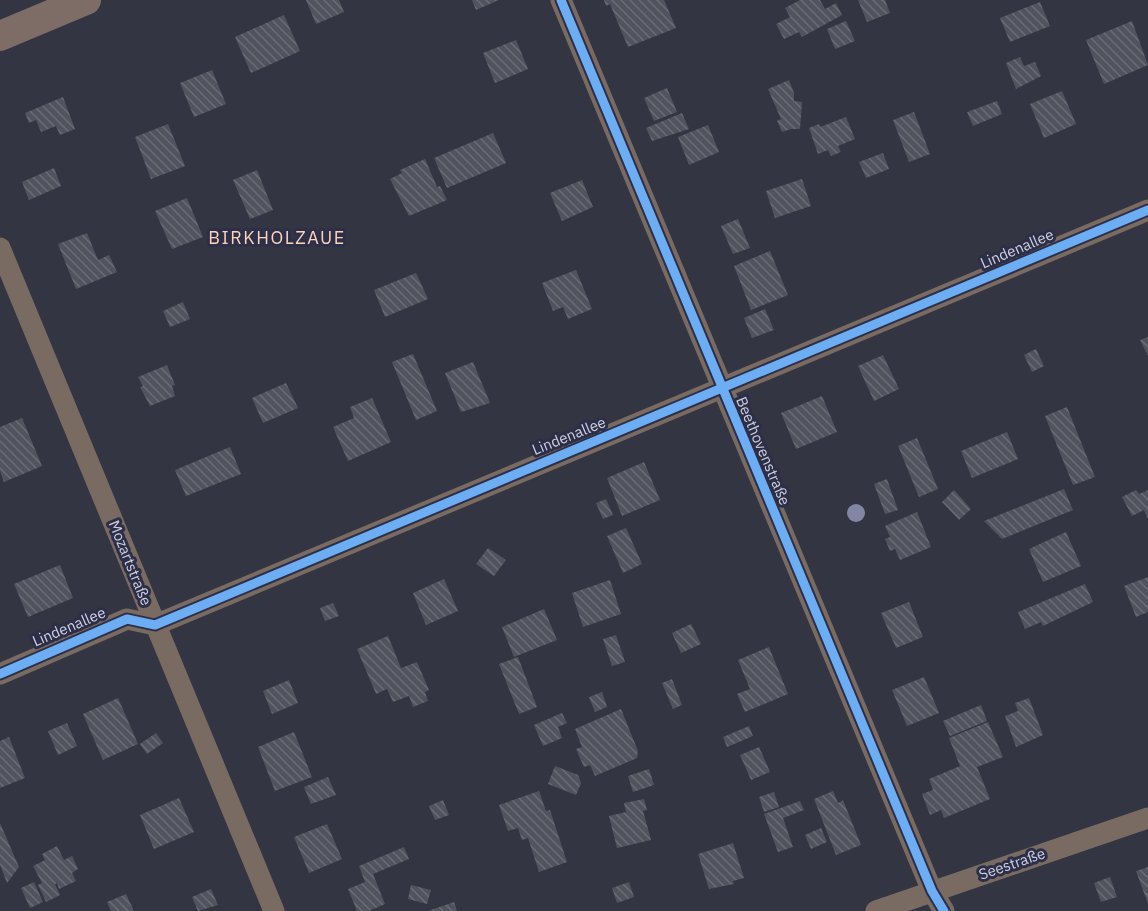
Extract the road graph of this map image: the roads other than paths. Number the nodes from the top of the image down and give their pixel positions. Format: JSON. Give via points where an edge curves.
{"nodes":[{"id":1,"x":86,"y":0,"type":"edge"},
{"id":2,"x":561,"y":0,"type":"edge"},
{"id":3,"x":0,"y":36,"type":"edge"},
{"id":4,"x":1148,"y":210,"type":"edge"},
{"id":5,"x":0,"y":248,"type":"edge"},
{"id":6,"x":721,"y":390,"type":"junction"},
{"id":7,"x":155,"y":625,"type":"junction"},
{"id":8,"x":0,"y":674,"type":"edge"},
{"id":9,"x":1148,"y":818,"type":"edge"},
{"id":10,"x":932,"y":891,"type":"junction"},
{"id":11,"x":274,"y":911,"type":"edge"},
{"id":12,"x":876,"y":911,"type":"edge"},
{"id":13,"x":944,"y":911,"type":"edge"}],
"edges":[{"from":1,"to":3,"type":"main road"},
{"from":2,"to":6,"type":"street","name":"Beethovenstraße"},
{"from":4,"to":6,"type":"street","name":"Lindenallee"},
{"from":5,"to":7,"type":"street","name":"Mozartstraße"},
{"from":6,"to":7,"type":"street","name":"Lindenallee"},
{"from":6,"to":10,"type":"street","name":"Beethovenstraße"},
{"from":7,"to":8,"type":"street","name":"Lindenallee","via":[[127,619]]},
{"from":7,"to":11,"type":"street","name":"Mozartstraße"},
{"from":9,"to":10,"type":"street","name":"Seestraße"},
{"from":10,"to":12,"type":"street","name":"Seestraße"},
{"from":10,"to":13,"type":"street","name":"Beethovenstraße"}]}
